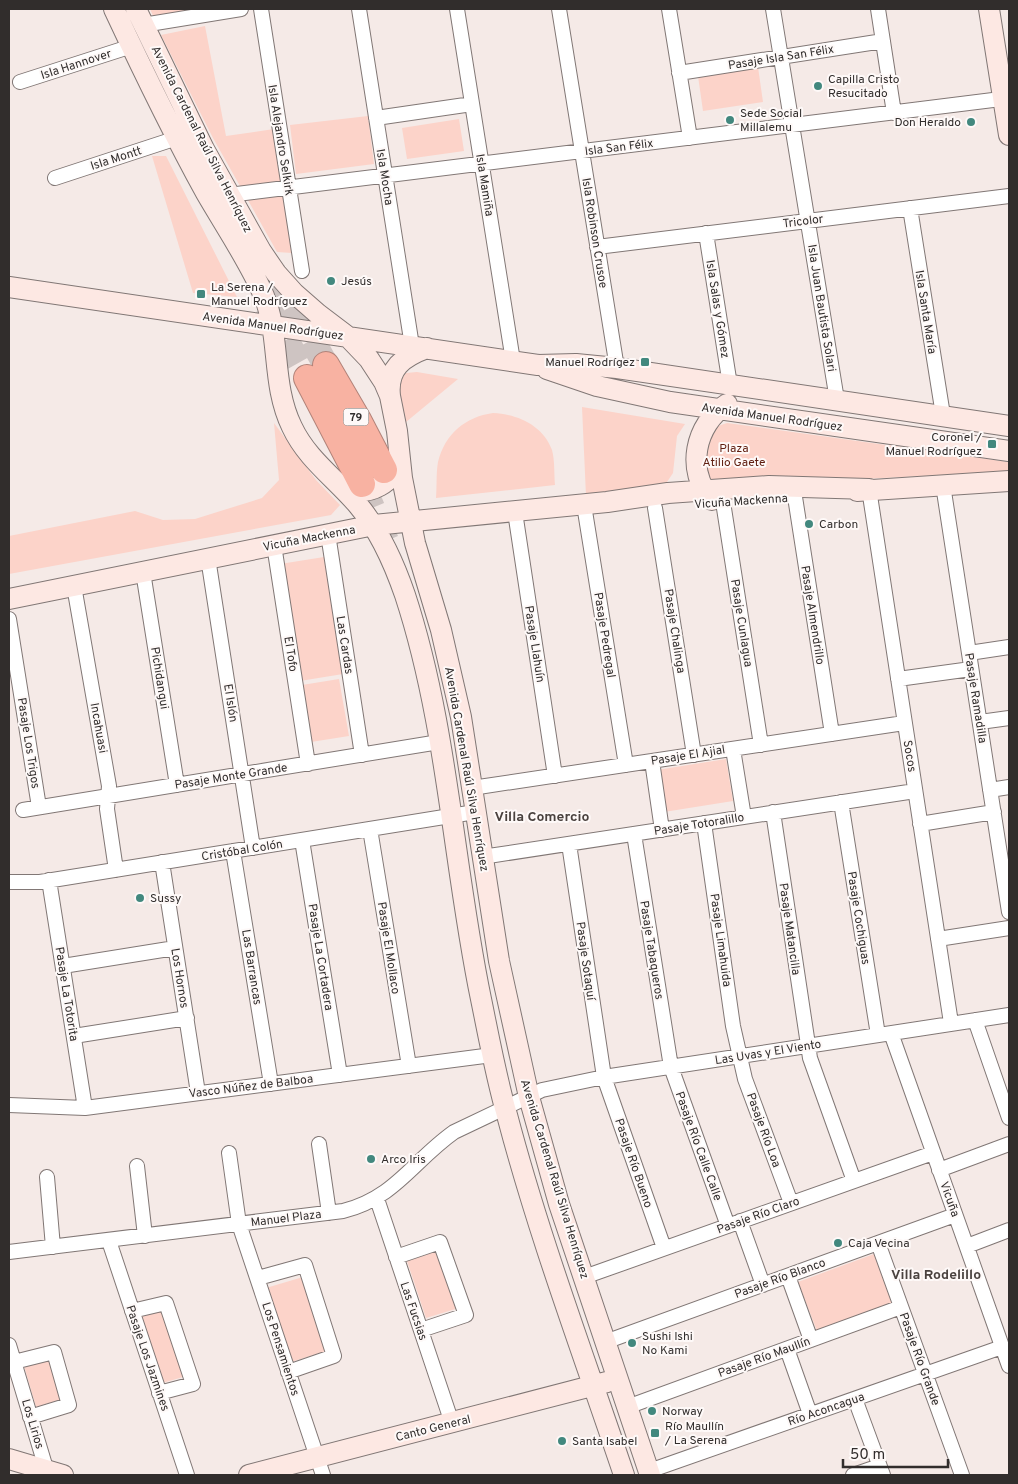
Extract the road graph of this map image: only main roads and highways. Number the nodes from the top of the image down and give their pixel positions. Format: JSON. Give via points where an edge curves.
{"nodes":[{"id":1,"x":114,"y":9,"type":"edge"},
{"id":2,"x":989,"y":9,"type":"edge"},
{"id":3,"x":140,"y":17,"type":"edge"},
{"id":4,"x":1006,"y":99,"type":"edge"},
{"id":5,"x":1009,"y":135,"type":"edge"},
{"id":6,"x":9,"y":287,"type":"edge"},
{"id":7,"x":271,"y":325,"type":"junction"},
{"id":8,"x":347,"y":336,"type":"junction"},
{"id":9,"x":419,"y":347,"type":"junction"},
{"id":10,"x":538,"y":365,"type":"junction"},
{"id":11,"x":769,"y":390,"type":"junction"},
{"id":12,"x":390,"y":396,"type":"junction"},
{"id":13,"x":718,"y":410,"type":"junction"},
{"id":14,"x":1009,"y":426,"type":"edge"},
{"id":15,"x":1009,"y":452,"type":"edge"},
{"id":16,"x":392,"y":464,"type":"junction"},
{"id":17,"x":697,"y":466,"type":"junction"},
{"id":18,"x":1009,"y":481,"type":"edge"},
{"id":19,"x":353,"y":486,"type":"junction"},
{"id":20,"x":868,"y":489,"type":"junction"},
{"id":21,"x":715,"y":498,"type":"junction"},
{"id":22,"x":662,"y":501,"type":"junction"},
{"id":23,"x":410,"y":522,"type":"junction"},
{"id":24,"x":374,"y":525,"type":"junction"},
{"id":25,"x":9,"y":599,"type":"edge"},
{"id":26,"x":618,"y":1379,"type":"junction"},
{"id":27,"x":595,"y":1386,"type":"junction"},
{"id":28,"x":9,"y":1459,"type":"edge"},
{"id":29,"x":320,"y":1466,"type":"edge"},
{"id":30,"x":650,"y":1473,"type":"edge"},
{"id":31,"x":53,"y":1474,"type":"edge"},
{"id":32,"x":249,"y":1475,"type":"edge"},
{"id":33,"x":624,"y":1475,"type":"edge"}],
"edges":[{"from":1,"to":7,"type":"main road","name":"Avenida Cardenal Raúl Silva Henríquez","via":[[177,138],[258,285]]},
{"from":2,"to":4,"type":"main road"},
{"from":3,"to":8,"type":"main road","name":"Avenida Cardenal Raúl Silva Henríquez","via":[[204,150],[251,235],[280,277],[306,304]]},
{"from":4,"to":5,"type":"main road"},
{"from":6,"to":7,"type":"main road","name":"Avenida Manuel Rodríguez"},
{"from":7,"to":8,"type":"main road","name":"Avenida Manuel Rodríguez"},
{"from":7,"to":19,"type":"main road","name":"Avenida Cardenal Raúl Silva Henríquez","via":[[279,388],[298,438],[312,458]]},
{"from":8,"to":9,"type":"main road","name":"Avenida Manuel Rodríguez"},
{"from":8,"to":12,"type":"main road","name":"Avenida Cardenal Raúl Silva Henríquez","via":[[374,366]]},
{"from":9,"to":10,"type":"main road","name":"Avenida Manuel Rodríguez"},
{"from":9,"to":12,"type":"main road","via":[[396,367],[390,380]]},
{"from":10,"to":11,"type":"main road","name":"Avenida Manuel Rodríguez","via":[[617,368]]},
{"from":10,"to":13,"type":"main road","name":"Avenida Manuel Rodríguez","via":[[596,386]]},
{"from":11,"to":13,"type":"main road","via":[[747,395]]},
{"from":11,"to":14,"type":"main road","name":"Avenida Manuel Rodríguez"},
{"from":12,"to":16,"type":"main road","name":"Avenida Cardenal Raúl Silva Henríquez","via":[[396,424]]},
{"from":13,"to":15,"type":"main road","name":"Avenida Manuel Rodríguez"},
{"from":13,"to":17,"type":"main road","via":[[701,435]]},
{"from":16,"to":19,"type":"main road","via":[[392,477],[382,485],[363,491]]},
{"from":16,"to":19,"type":"highway","number":"79","via":[[317,372]]},
{"from":16,"to":23,"type":"main road","name":"Avenida Cardenal Raúl Silva Henríquez"},
{"from":17,"to":21,"type":"main road","via":[[700,478]]},
{"from":17,"to":22,"type":"main road","via":[[686,481]]},
{"from":18,"to":20,"type":"main road","name":"Vicuña Mackenna"},
{"from":19,"to":24,"type":"main road","name":"Avenida Cardenal Raúl Silva Henríquez"},
{"from":20,"to":21,"type":"main road","name":"Vicuña Mackenna","via":[[795,497]]},
{"from":20,"to":21,"type":"main road","name":"Vicuña Mackenna","via":[[788,486]]},
{"from":21,"to":22,"type":"main road","name":"Vicuña Mackenna"},
{"from":22,"to":23,"type":"main road","name":"Vicuña Mackenna","via":[[635,497],[614,502]]},
{"from":23,"to":24,"type":"main road","name":"Vicuña Mackenna"},
{"from":23,"to":26,"type":"main road","name":"Avenida Cardenal Raúl Silva Henríquez","via":[[452,673],[499,960],[529,1097],[560,1204]]},
{"from":24,"to":25,"type":"main road","name":"Vicuña Mackenna"},
{"from":24,"to":27,"type":"main road","name":"Avenida Cardenal Raúl Silva Henríquez","via":[[405,597],[423,661],[439,742],[472,956],[505,1108],[535,1210]]},
{"from":26,"to":27,"type":"main road","name":"Canto General"},
{"from":26,"to":30,"type":"main road","name":"Avenida Cardenal Raúl Silva Henríquez"},
{"from":27,"to":29,"type":"main road","name":"Canto General","via":[[452,1423]]},
{"from":27,"to":33,"type":"main road","name":"Avenida Cardenal Raúl Silva Henríquez"},
{"from":28,"to":31,"type":"main road"},
{"from":29,"to":32,"type":"main road","name":"Canto General"}]}
